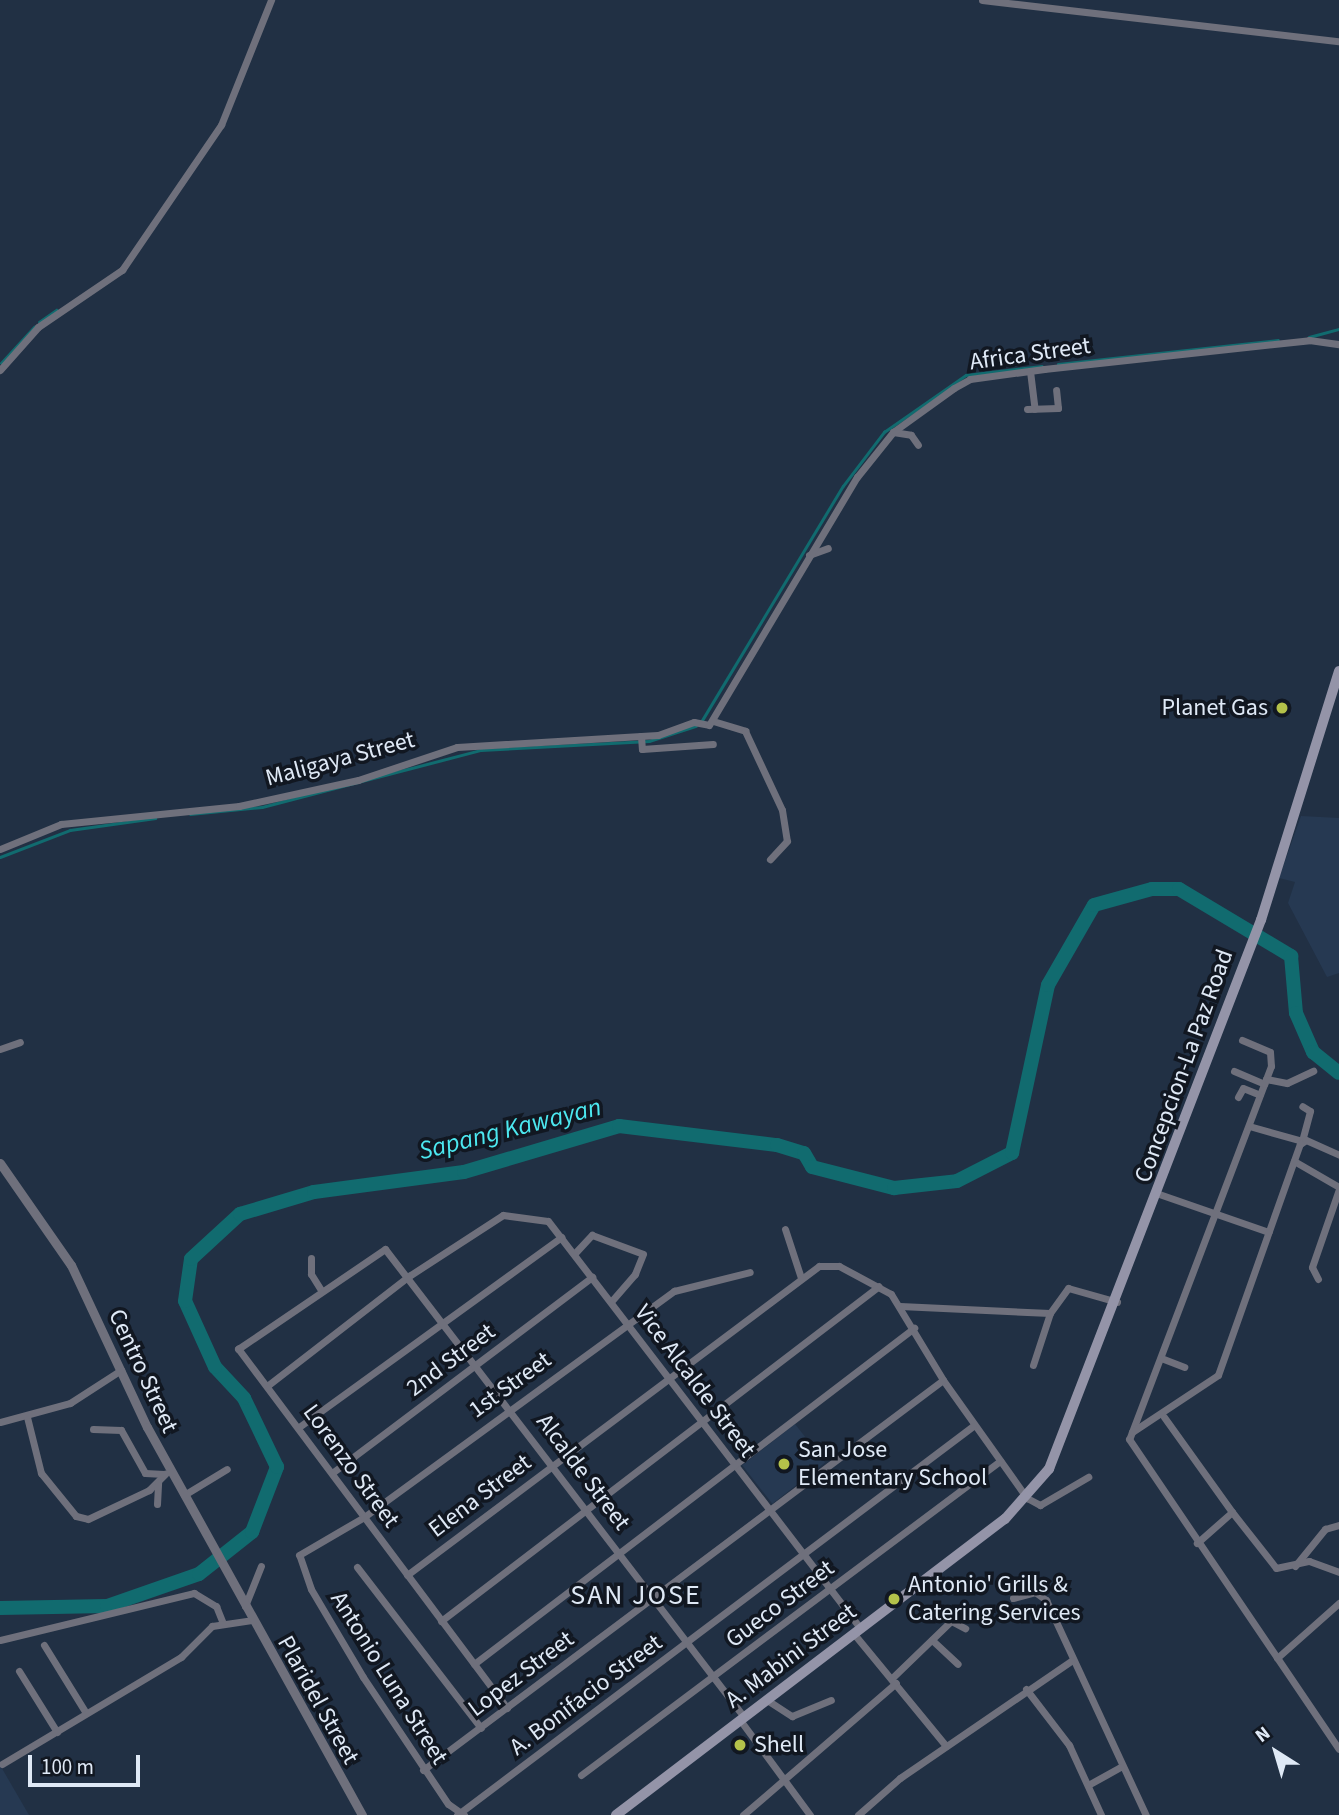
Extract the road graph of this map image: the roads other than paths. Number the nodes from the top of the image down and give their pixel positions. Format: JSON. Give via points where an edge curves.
{"nodes":[{"id":1,"x":271,"y":0,"type":"edge"},
{"id":2,"x":982,"y":0,"type":"edge"},
{"id":3,"x":1339,"y":41,"type":"edge"},
{"id":4,"x":1339,"y":344,"type":"edge"},
{"id":5,"x":0,"y":370,"type":"edge"},
{"id":6,"x":1030,"y":371,"type":"junction"},
{"id":7,"x":1056,"y":390,"type":"dead end"},
{"id":8,"x":893,"y":432,"type":"junction"},
{"id":9,"x":918,"y":445,"type":"dead end"},
{"id":10,"x":828,"y":548,"type":"dead end"},
{"id":11,"x":809,"y":555,"type":"junction"},
{"id":12,"x":1339,"y":671,"type":"edge"},
{"id":13,"x":713,"y":721,"type":"junction"},
{"id":14,"x":640,"y":740,"type":"junction"},
{"id":15,"x":713,"y":744,"type":"dead end"},
{"id":16,"x":0,"y":849,"type":"edge"},
{"id":17,"x":770,"y":859,"type":"dead end"},
{"id":18,"x":1242,"y":1040,"type":"dead end"},
{"id":19,"x":20,"y":1042,"type":"dead end"},
{"id":20,"x":0,"y":1049,"type":"edge"},
{"id":21,"x":1234,"y":1071,"type":"dead end"},
{"id":22,"x":1313,"y":1071,"type":"dead end"},
{"id":23,"x":1265,"y":1082,"type":"junction"},
{"id":24,"x":1260,"y":1095,"type":"junction"},
{"id":25,"x":1238,"y":1097,"type":"dead end"},
{"id":26,"x":1302,"y":1106,"type":"dead end"},
{"id":27,"x":1250,"y":1126,"type":"junction"},
{"id":28,"x":1302,"y":1141,"type":"junction"},
{"id":29,"x":1339,"y":1155,"type":"edge"},
{"id":30,"x":1294,"y":1161,"type":"junction"},
{"id":31,"x":0,"y":1163,"type":"edge"},
{"id":32,"x":1339,"y":1188,"type":"edge"},
{"id":33,"x":1159,"y":1194,"type":"junction"},
{"id":34,"x":1218,"y":1214,"type":"junction"},
{"id":35,"x":785,"y":1228,"type":"dead end"},
{"id":36,"x":1269,"y":1233,"type":"junction"},
{"id":37,"x":561,"y":1237,"type":"junction"},
{"id":38,"x":575,"y":1253,"type":"junction"},
{"id":39,"x":311,"y":1258,"type":"dead end"},
{"id":40,"x":750,"y":1272,"type":"dead end"},
{"id":41,"x":409,"y":1276,"type":"junction"},
{"id":42,"x":592,"y":1277,"type":"junction"},
{"id":43,"x":801,"y":1278,"type":"junction"},
{"id":44,"x":1318,"y":1279,"type":"dead end"},
{"id":45,"x":879,"y":1286,"type":"junction"},
{"id":46,"x":321,"y":1290,"type":"junction"},
{"id":47,"x":611,"y":1302,"type":"junction"},
{"id":48,"x":1117,"y":1302,"type":"junction"},
{"id":49,"x":900,"y":1306,"type":"junction"},
{"id":50,"x":1050,"y":1313,"type":"junction"},
{"id":51,"x":443,"y":1320,"type":"junction"},
{"id":52,"x":626,"y":1324,"type":"junction"},
{"id":53,"x":914,"y":1328,"type":"junction"},
{"id":54,"x":1161,"y":1358,"type":"junction"},
{"id":55,"x":477,"y":1365,"type":"junction"},
{"id":56,"x":1033,"y":1365,"type":"dead end"},
{"id":57,"x":1184,"y":1367,"type":"dead end"},
{"id":58,"x":121,"y":1370,"type":"junction"},
{"id":59,"x":667,"y":1378,"type":"junction"},
{"id":60,"x":943,"y":1380,"type":"junction"},
{"id":61,"x":267,"y":1386,"type":"junction"},
{"id":62,"x":510,"y":1408,"type":"junction"},
{"id":63,"x":27,"y":1417,"type":"junction"},
{"id":64,"x":1164,"y":1417,"type":"junction"},
{"id":65,"x":0,"y":1422,"type":"edge"},
{"id":66,"x":701,"y":1422,"type":"junction"},
{"id":67,"x":973,"y":1426,"type":"junction"},
{"id":68,"x":299,"y":1427,"type":"junction"},
{"id":69,"x":93,"y":1429,"type":"dead end"},
{"id":70,"x":1132,"y":1433,"type":"junction"},
{"id":71,"x":1000,"y":1461,"type":"junction"},
{"id":72,"x":734,"y":1464,"type":"junction"},
{"id":73,"x":553,"y":1465,"type":"junction"},
{"id":74,"x":227,"y":1469,"type":"dead end"},
{"id":75,"x":1049,"y":1469,"type":"joint"},
{"id":76,"x":168,"y":1473,"type":"junction"},
{"id":77,"x":332,"y":1473,"type":"junction"},
{"id":78,"x":1088,"y":1477,"type":"dead end"},
{"id":79,"x":158,"y":1482,"type":"junction"},
{"id":80,"x":184,"y":1495,"type":"junction"},
{"id":81,"x":1027,"y":1498,"type":"junction"},
{"id":82,"x":157,"y":1503,"type":"dead end"},
{"id":83,"x":587,"y":1509,"type":"junction"},
{"id":84,"x":769,"y":1510,"type":"junction"},
{"id":85,"x":1232,"y":1512,"type":"junction"},
{"id":86,"x":364,"y":1517,"type":"junction"},
{"id":87,"x":1339,"y":1525,"type":"edge"},
{"id":88,"x":1197,"y":1543,"type":"junction"},
{"id":89,"x":302,"y":1552,"type":"joint"},
{"id":90,"x":621,"y":1553,"type":"junction"},
{"id":91,"x":802,"y":1555,"type":"junction"},
{"id":92,"x":261,"y":1566,"type":"dead end"},
{"id":93,"x":1294,"y":1566,"type":"junction"},
{"id":94,"x":358,"y":1567,"type":"dead end"},
{"id":95,"x":1339,"y":1573,"type":"edge"},
{"id":96,"x":407,"y":1575,"type":"junction"},
{"id":97,"x":829,"y":1591,"type":"junction"},
{"id":98,"x":1013,"y":1598,"type":"dead end"},
{"id":99,"x":654,"y":1599,"type":"junction"},
{"id":100,"x":1339,"y":1603,"type":"edge"},
{"id":101,"x":244,"y":1604,"type":"junction"},
{"id":102,"x":253,"y":1620,"type":"junction"},
{"id":103,"x":441,"y":1621,"type":"junction"},
{"id":104,"x":223,"y":1623,"type":"junction"},
{"id":105,"x":965,"y":1628,"type":"dead end"},
{"id":106,"x":857,"y":1632,"type":"junction"},
{"id":107,"x":0,"y":1640,"type":"edge"},
{"id":108,"x":932,"y":1640,"type":"junction"},
{"id":109,"x":688,"y":1644,"type":"junction"},
{"id":110,"x":44,"y":1645,"type":"dead end"},
{"id":111,"x":1277,"y":1658,"type":"junction"},
{"id":112,"x":1071,"y":1661,"type":"junction"},
{"id":113,"x":474,"y":1664,"type":"junction"},
{"id":114,"x":958,"y":1664,"type":"dead end"},
{"id":115,"x":19,"y":1671,"type":"dead end"},
{"id":116,"x":714,"y":1679,"type":"junction"},
{"id":117,"x":894,"y":1681,"type":"junction"},
{"id":118,"x":1027,"y":1689,"type":"junction"},
{"id":119,"x":767,"y":1700,"type":"junction"},
{"id":120,"x":831,"y":1700,"type":"dead end"},
{"id":121,"x":507,"y":1708,"type":"junction"},
{"id":122,"x":86,"y":1713,"type":"junction"},
{"id":123,"x":742,"y":1719,"type":"junction"},
{"id":124,"x":481,"y":1728,"type":"junction"},
{"id":125,"x":57,"y":1732,"type":"junction"},
{"id":126,"x":946,"y":1746,"type":"junction"},
{"id":127,"x":1339,"y":1749,"type":"edge"},
{"id":128,"x":2,"y":1764,"type":"edge"},
{"id":129,"x":1120,"y":1767,"type":"junction"},
{"id":130,"x":423,"y":1770,"type":"junction"},
{"id":131,"x":581,"y":1776,"type":"dead end"},
{"id":132,"x":786,"y":1777,"type":"junction"},
{"id":133,"x":1088,"y":1785,"type":"junction"},
{"id":134,"x":357,"y":1813,"type":"edge"},
{"id":135,"x":748,"y":1813,"type":"edge"},
{"id":136,"x":460,"y":1814,"type":"edge"},
{"id":137,"x":616,"y":1815,"type":"edge"},
{"id":138,"x":810,"y":1815,"type":"edge"},
{"id":139,"x":858,"y":1815,"type":"edge"},
{"id":140,"x":1101,"y":1815,"type":"edge"},
{"id":141,"x":1146,"y":1815,"type":"edge"}],
"edges":[{"from":1,"to":5,"type":"street","via":[[221,125],[122,271],[38,327]]},
{"from":2,"to":3,"type":"street"},
{"from":4,"to":6,"type":"street","name":"Africa Street","via":[[1309,340]]},
{"from":6,"to":7,"type":"street","via":[[1031,409],[1058,408]]},
{"from":6,"to":8,"type":"street","name":"Africa Street","via":[[970,379]]},
{"from":8,"to":9,"type":"street","via":[[911,435]]},
{"from":8,"to":11,"type":"street","name":"Africa Street"},
{"from":10,"to":11,"type":"street"},
{"from":11,"to":13,"type":"street","name":"Africa Street"},
{"from":12,"to":33,"type":"main road","name":"Concepcion-La Paz Road","via":[[1261,920]]},
{"from":13,"to":14,"type":"street","name":"Maligaya Street"},
{"from":13,"to":17,"type":"street","via":[[745,732],[782,810],[787,841]]},
{"from":14,"to":15,"type":"street","via":[[650,749]]},
{"from":14,"to":16,"type":"street","name":"Maligaya Street","via":[[457,747],[358,779],[239,806],[61,824]]},
{"from":18,"to":23,"type":"street","via":[[1272,1055]]},
{"from":19,"to":20,"type":"street"},
{"from":21,"to":23,"type":"street"},
{"from":22,"to":23,"type":"street","via":[[1287,1083]]},
{"from":23,"to":24,"type":"street"},
{"from":24,"to":25,"type":"street","via":[[1243,1088]]},
{"from":24,"to":27,"type":"street"},
{"from":26,"to":28,"type":"street","via":[[1310,1115]]},
{"from":27,"to":28,"type":"street"},
{"from":27,"to":34,"type":"street"},
{"from":28,"to":29,"type":"street"},
{"from":28,"to":30,"type":"street"},
{"from":30,"to":32,"type":"street"},
{"from":30,"to":36,"type":"street"},
{"from":31,"to":58,"type":"street","name":"Centro Street","via":[[71,1265]]},
{"from":32,"to":44,"type":"street","via":[[1312,1267]]},
{"from":33,"to":34,"type":"street"},
{"from":33,"to":48,"type":"main road","name":"Concepcion-La Paz Road"},
{"from":34,"to":36,"type":"street"},
{"from":34,"to":54,"type":"street"},
{"from":35,"to":43,"type":"street"},
{"from":36,"to":64,"type":"street","via":[[1218,1375]]},
{"from":37,"to":38,"type":"street","name":"Vice Alcalde Street"},
{"from":37,"to":41,"type":"street","name":"Vice Alcalde Street","via":[[548,1221],[509,1213]]},
{"from":37,"to":51,"type":"street"},
{"from":38,"to":42,"type":"street","name":"Vice Alcalde Street"},
{"from":38,"to":47,"type":"street","via":[[592,1236],[643,1254]]},
{"from":39,"to":46,"type":"street","via":[[310,1274]]},
{"from":40,"to":52,"type":"street","name":"1st Street","via":[[688,1283]]},
{"from":41,"to":46,"type":"street","name":"Alcalde Street","via":[[390,1251]]},
{"from":41,"to":51,"type":"street","name":"Alcalde Street"},
{"from":41,"to":61,"type":"street"},
{"from":42,"to":47,"type":"street","name":"Vice Alcalde Street"},
{"from":42,"to":55,"type":"street","name":"2nd Street"},
{"from":43,"to":45,"type":"street","name":"Elena Street","via":[[839,1266]]},
{"from":43,"to":59,"type":"street","name":"Elena Street"},
{"from":45,"to":49,"type":"street"},
{"from":45,"to":66,"type":"street"},
{"from":46,"to":61,"type":"street","name":"Lorenzo Street","via":[[238,1349]]},
{"from":47,"to":52,"type":"street","name":"Vice Alcalde Street"},
{"from":48,"to":50,"type":"street","via":[[1068,1288]]},
{"from":48,"to":75,"type":"main road","name":"Concepcion-La Paz Road"},
{"from":49,"to":50,"type":"street"},
{"from":49,"to":53,"type":"street"},
{"from":50,"to":56,"type":"street"},
{"from":51,"to":55,"type":"street","name":"Alcalde Street"},
{"from":51,"to":68,"type":"street"},
{"from":52,"to":59,"type":"street","name":"Vice Alcalde Street"},
{"from":52,"to":62,"type":"street","name":"1st Street"},
{"from":53,"to":60,"type":"street"},
{"from":53,"to":72,"type":"street"},
{"from":54,"to":57,"type":"street"},
{"from":54,"to":70,"type":"street"},
{"from":55,"to":62,"type":"street","name":"Alcalde Street"},
{"from":55,"to":77,"type":"street","name":"2nd Street"},
{"from":58,"to":63,"type":"street","via":[[70,1403]]},
{"from":58,"to":76,"type":"street","name":"Centro Street"},
{"from":59,"to":66,"type":"street","name":"Vice Alcalde Street"},
{"from":59,"to":73,"type":"street","name":"Elena Street"},
{"from":60,"to":67,"type":"street"},
{"from":60,"to":84,"type":"street","name":"Lopez Street"},
{"from":61,"to":68,"type":"street","name":"Lorenzo Street"},
{"from":62,"to":73,"type":"street","name":"Alcalde Street"},
{"from":62,"to":86,"type":"street","name":"1st Street"},
{"from":63,"to":65,"type":"street"},
{"from":63,"to":79,"type":"street","via":[[41,1473],[76,1516],[88,1519]]},
{"from":64,"to":70,"type":"street"},
{"from":64,"to":85,"type":"street"},
{"from":66,"to":72,"type":"street","name":"Vice Alcalde Street"},
{"from":66,"to":83,"type":"street"},
{"from":67,"to":71,"type":"street"},
{"from":67,"to":91,"type":"street","name":"A. Bonifacio Street"},
{"from":68,"to":77,"type":"street","name":"Lorenzo Street"},
{"from":69,"to":76,"type":"street","via":[[121,1430],[145,1473]]},
{"from":70,"to":88,"type":"street","via":[[1130,1442]]},
{"from":71,"to":81,"type":"street"},
{"from":71,"to":97,"type":"street","name":"Gueco Street"},
{"from":72,"to":84,"type":"street","name":"Vice Alcalde Street"},
{"from":72,"to":90,"type":"street"},
{"from":73,"to":83,"type":"street","name":"Alcalde Street"},
{"from":73,"to":96,"type":"street","name":"Elena Street"},
{"from":74,"to":80,"type":"street"},
{"from":75,"to":81,"type":"main road","name":"A. Mabini Street"},
{"from":76,"to":79,"type":"street"},
{"from":76,"to":80,"type":"street","name":"Centro Street"},
{"from":77,"to":86,"type":"street","name":"Lorenzo Street"},
{"from":78,"to":81,"type":"street","via":[[1040,1505]]},
{"from":79,"to":82,"type":"street"},
{"from":80,"to":101,"type":"street","name":"Centro Street"},
{"from":81,"to":106,"type":"main road","name":"A. Mabini Street"},
{"from":83,"to":90,"type":"street","name":"Alcalde Street"},
{"from":83,"to":103,"type":"street"},
{"from":84,"to":91,"type":"street","name":"Vice Alcalde Street"},
{"from":84,"to":99,"type":"street","name":"Lopez Street"},
{"from":85,"to":88,"type":"street"},
{"from":85,"to":93,"type":"street","via":[[1276,1568]]},
{"from":86,"to":89,"type":"street","name":"1st Street"},
{"from":86,"to":96,"type":"street","name":"Lorenzo Street"},
{"from":87,"to":93,"type":"street","via":[[1325,1529]]},
{"from":88,"to":111,"type":"street"},
{"from":89,"to":130,"type":"street","name":"Antonio Luna Street","via":[[300,1569],[311,1589]]},
{"from":90,"to":99,"type":"street","name":"Alcalde Street"},
{"from":90,"to":113,"type":"street"},
{"from":91,"to":97,"type":"street","name":"Vice Alcalde Street"},
{"from":91,"to":109,"type":"street","name":"A. Bonifacio Street"},
{"from":92,"to":101,"type":"street"},
{"from":93,"to":95,"type":"street","via":[[1315,1562]]},
{"from":94,"to":124,"type":"street"},
{"from":96,"to":103,"type":"street","name":"Lorenzo Street"},
{"from":97,"to":106,"type":"street","name":"Vice Alcalde Street"},
{"from":97,"to":116,"type":"street","name":"Gueco Street"},
{"from":98,"to":112,"type":"street","via":[[1040,1594]]},
{"from":99,"to":109,"type":"street","name":"Alcalde Street"},
{"from":99,"to":121,"type":"street","name":"Lopez Street"},
{"from":100,"to":111,"type":"street"},
{"from":101,"to":102,"type":"street","name":"Plaridel Street"},
{"from":102,"to":104,"type":"street"},
{"from":102,"to":134,"type":"street","name":"Plaridel Street"},
{"from":103,"to":113,"type":"street","name":"Lorenzo Street"},
{"from":104,"to":107,"type":"street","via":[[216,1606],[194,1594]]},
{"from":104,"to":122,"type":"street"},
{"from":105,"to":108,"type":"street","via":[[955,1619]]},
{"from":106,"to":117,"type":"street","name":"Vice Alcalde Street"},
{"from":106,"to":119,"type":"main road","name":"A. Mabini Street"},
{"from":108,"to":114,"type":"street"},
{"from":108,"to":117,"type":"street"},
{"from":109,"to":116,"type":"street","name":"Alcalde Street"},
{"from":109,"to":136,"type":"street","name":"A. Bonifacio Street"},
{"from":110,"to":122,"type":"street"},
{"from":111,"to":127,"type":"street"},
{"from":112,"to":118,"type":"street"},
{"from":112,"to":129,"type":"street"},
{"from":113,"to":121,"type":"street","name":"Lorenzo Street"},
{"from":115,"to":125,"type":"street"},
{"from":116,"to":123,"type":"street","name":"Alcalde Street"},
{"from":116,"to":131,"type":"street","name":"Gueco Street"},
{"from":117,"to":126,"type":"street","name":"Vice Alcalde Street"},
{"from":117,"to":132,"type":"street"},
{"from":118,"to":126,"type":"street"},
{"from":118,"to":133,"type":"street","via":[[1069,1745]]},
{"from":119,"to":120,"type":"street","via":[[792,1716]]},
{"from":119,"to":123,"type":"main road","name":"A. Mabini Street"},
{"from":121,"to":124,"type":"street","name":"Lopez Street"},
{"from":122,"to":125,"type":"street"},
{"from":123,"to":132,"type":"street","name":"Alcalde Street"},
{"from":123,"to":137,"type":"main road","name":"A. Mabini Street"},
{"from":124,"to":130,"type":"street","name":"Lopez Street"},
{"from":125,"to":128,"type":"street"},
{"from":126,"to":139,"type":"street"},
{"from":129,"to":133,"type":"street"},
{"from":129,"to":141,"type":"street"},
{"from":130,"to":136,"type":"street","name":"Antonio Luna Street"},
{"from":132,"to":135,"type":"street"},
{"from":132,"to":138,"type":"street","name":"Alcalde Street"},
{"from":133,"to":140,"type":"street"}]}
